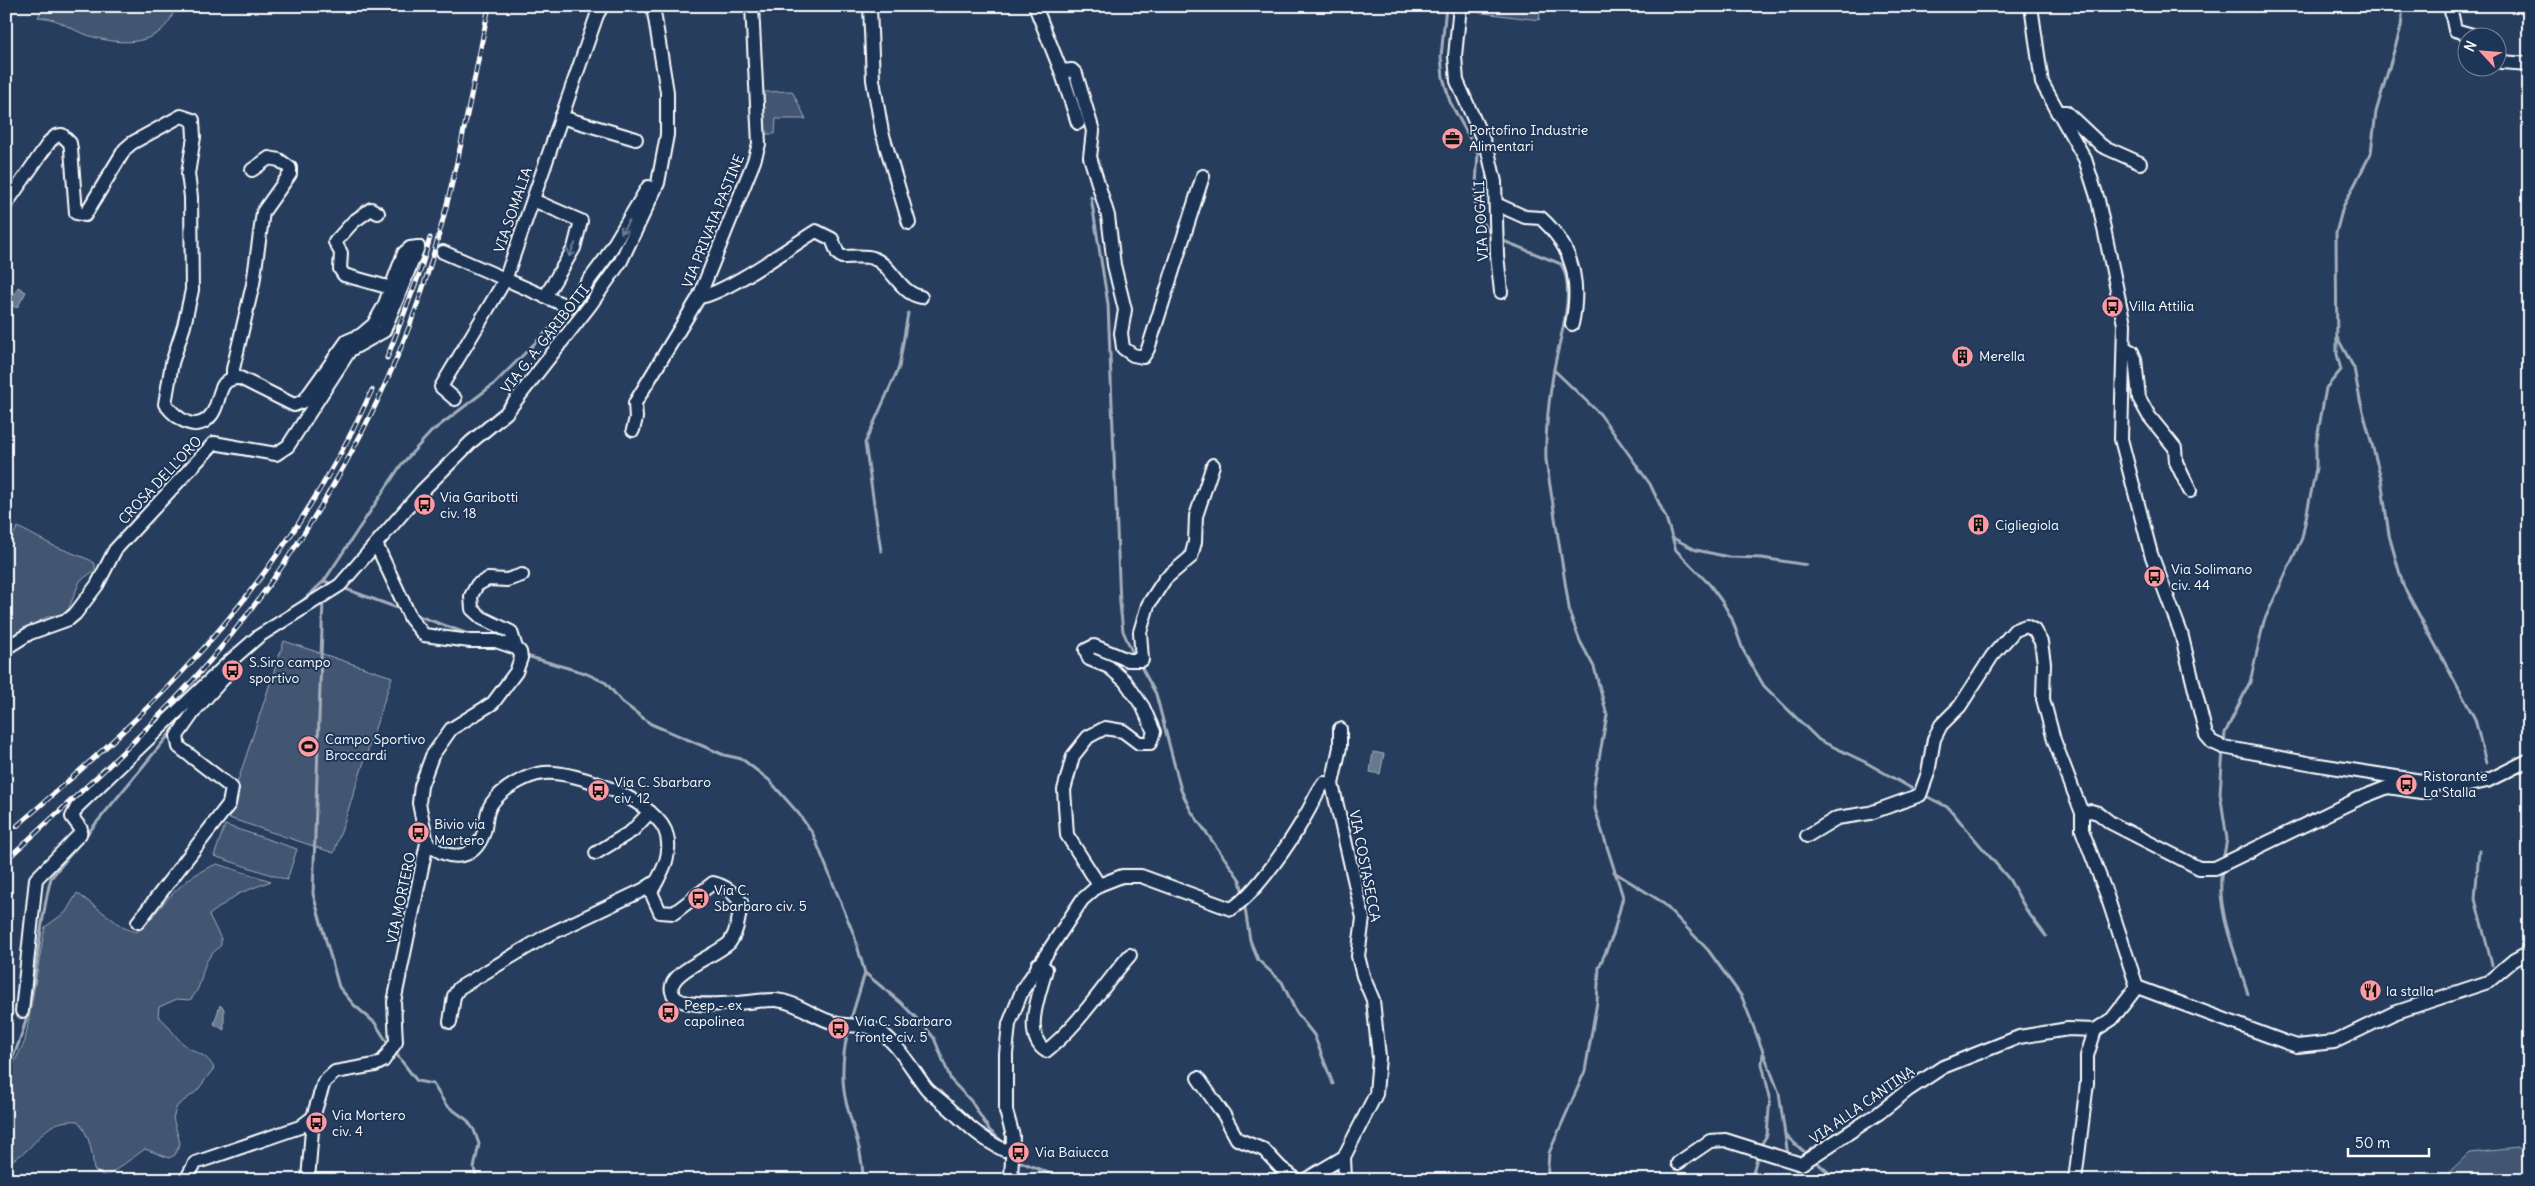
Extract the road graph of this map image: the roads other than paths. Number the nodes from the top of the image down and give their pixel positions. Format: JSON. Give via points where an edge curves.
{"nodes":[{"id":1,"x":752,"y":6,"type":"edge"},
{"id":2,"x":870,"y":6,"type":"edge"},
{"id":3,"x":1035,"y":6,"type":"edge"},
{"id":4,"x":1460,"y":6,"type":"edge"},
{"id":5,"x":2031,"y":6,"type":"edge"},
{"id":6,"x":2450,"y":6,"type":"edge"},
{"id":7,"x":652,"y":10,"type":"edge"},
{"id":8,"x":600,"y":11,"type":"edge"},
{"id":9,"x":2458,"y":31,"type":"edge"},
{"id":10,"x":2508,"y":62,"type":"edge"},
{"id":11,"x":2529,"y":64,"type":"edge"},
{"id":12,"x":1061,"y":71,"type":"junction"},
{"id":13,"x":2057,"y":112,"type":"junction"},
{"id":14,"x":562,"y":117,"type":"junction"},
{"id":15,"x":1078,"y":123,"type":"dead end"},
{"id":16,"x":666,"y":136,"type":"junction"},
{"id":17,"x":636,"y":139,"type":"dead end"},
{"id":18,"x":2140,"y":162,"type":"dead end"},
{"id":19,"x":252,"y":170,"type":"dead end"},
{"id":20,"x":1203,"y":176,"type":"dead end"},
{"id":21,"x":533,"y":200,"type":"junction"},
{"id":22,"x":6,"y":204,"type":"edge"},
{"id":23,"x":1496,"y":204,"type":"junction"},
{"id":24,"x":378,"y":213,"type":"dead end"},
{"id":25,"x":908,"y":223,"type":"dead end"},
{"id":26,"x":443,"y":252,"type":"tunnel mouth"},
{"id":27,"x":505,"y":280,"type":"junction"},
{"id":28,"x":390,"y":288,"type":"junction"},
{"id":29,"x":1501,"y":292,"type":"dead end"},
{"id":30,"x":920,"y":296,"type":"dead end"},
{"id":31,"x":545,"y":297,"type":"junction"},
{"id":32,"x":699,"y":298,"type":"junction"},
{"id":33,"x":1572,"y":324,"type":"dead end"},
{"id":34,"x":2124,"y":348,"type":"junction"},
{"id":35,"x":233,"y":378,"type":"junction"},
{"id":36,"x":455,"y":399,"type":"dead end"},
{"id":37,"x":633,"y":430,"type":"dead end"},
{"id":38,"x":1213,"y":465,"type":"dead end"},
{"id":39,"x":2190,"y":491,"type":"dead end"},
{"id":40,"x":376,"y":544,"type":"junction"},
{"id":41,"x":522,"y":575,"type":"dead end"},
{"id":42,"x":6,"y":648,"type":"edge"},
{"id":43,"x":516,"y":648,"type":"junction"},
{"id":44,"x":228,"y":662,"type":"junction"},
{"id":45,"x":1340,"y":729,"type":"dead end"},
{"id":46,"x":2529,"y":760,"type":"edge"},
{"id":47,"x":1332,"y":784,"type":"junction"},
{"id":48,"x":2434,"y":784,"type":"junction"},
{"id":49,"x":650,"y":812,"type":"junction"},
{"id":50,"x":2082,"y":813,"type":"junction"},
{"id":51,"x":1807,"y":836,"type":"dead end"},
{"id":52,"x":427,"y":843,"type":"junction"},
{"id":53,"x":596,"y":852,"type":"dead end"},
{"id":54,"x":657,"y":882,"type":"junction"},
{"id":55,"x":1099,"y":885,"type":"junction"},
{"id":56,"x":138,"y":922,"type":"dead end"},
{"id":57,"x":2529,"y":952,"type":"edge"},
{"id":58,"x":1130,"y":955,"type":"dead end"},
{"id":59,"x":1038,"y":964,"type":"junction"},
{"id":60,"x":2137,"y":987,"type":"junction"},
{"id":61,"x":22,"y":1011,"type":"dead end"},
{"id":62,"x":450,"y":1022,"type":"dead end"},
{"id":63,"x":2095,"y":1030,"type":"junction"},
{"id":64,"x":1198,"y":1078,"type":"dead end"},
{"id":65,"x":313,"y":1117,"type":"junction"},
{"id":66,"x":1011,"y":1148,"type":"junction"},
{"id":67,"x":1344,"y":1157,"type":"junction"},
{"id":68,"x":1678,"y":1163,"type":"dead end"},
{"id":69,"x":186,"y":1180,"type":"edge"},
{"id":70,"x":308,"y":1180,"type":"edge"},
{"id":71,"x":1011,"y":1180,"type":"edge"},
{"id":72,"x":1297,"y":1180,"type":"edge"},
{"id":73,"x":1305,"y":1180,"type":"edge"},
{"id":74,"x":1345,"y":1180,"type":"edge"},
{"id":75,"x":2075,"y":1180,"type":"edge"}],
"edges":[{"from":1,"to":32,"type":"street","name":"VIA PRIVATA PASTINE","via":[[759,144]]},
{"from":2,"to":25,"type":"street","via":[[872,80],[882,132]]},
{"from":3,"to":12,"type":"street"},
{"from":4,"to":23,"type":"street","name":"VIA DOGALI","via":[[1455,56],[1457,81],[1488,151],[1496,182]]},
{"from":5,"to":13,"type":"street","via":[[2042,83]]},
{"from":6,"to":9,"type":"street","via":[[2455,30]]},
{"from":7,"to":16,"type":"street","name":"VIA G. A. GARIBOTTI","via":[[667,92]]},
{"from":8,"to":14,"type":"street","name":"VIA SOMALIA"},
{"from":10,"to":11,"type":"street"},
{"from":12,"to":15,"type":"street"},
{"from":12,"to":20,"type":"street","via":[[1072,70],[1076,74],[1093,131],[1090,157],[1108,216],[1114,265],[1125,310],[1121,333],[1123,348],[1133,355],[1143,356],[1148,349]]},
{"from":13,"to":18,"type":"street","via":[[2066,112],[2102,146]]},
{"from":13,"to":34,"type":"street","via":[[2092,174],[2120,299]]},
{"from":14,"to":17,"type":"street"},
{"from":14,"to":21,"type":"street","name":"VIA SOMALIA"},
{"from":16,"to":31,"type":"street","one_way":true,"via":[[647,189],[605,260],[569,307]]},
{"from":16,"to":40,"type":"street","name":"VIA G. A. GARIBOTTI","via":[[658,183],[622,261],[592,304],[506,413],[429,484]]},
{"from":19,"to":35,"type":"street","via":[[269,158],[290,168],[290,174],[263,212],[253,284]]},
{"from":21,"to":27,"type":"street","name":"VIA SOMALIA"},
{"from":21,"to":31,"type":"street","one_way":true,"via":[[582,221],[574,248]]},
{"from":22,"to":35,"type":"street","via":[[50,141],[62,136],[71,149],[76,213],[85,215],[115,164],[132,143],[181,116],[193,120],[194,137],[188,174],[192,290],[172,363],[165,404],[176,418],[188,424],[201,423],[212,414],[220,390]]},
{"from":23,"to":29,"type":"street","name":"VIA DOGALI"},
{"from":23,"to":33,"type":"street","via":[[1525,218],[1541,218],[1564,244],[1577,301]]},
{"from":24,"to":28,"type":"street","via":[[371,210],[353,222],[335,242],[341,253],[340,269],[344,275]]},
{"from":26,"to":27,"type":"street"},
{"from":27,"to":31,"type":"street"},
{"from":27,"to":36,"type":"street","name":"VIA SOMALIA","via":[[445,377],[441,387]]},
{"from":28,"to":35,"type":"street","via":[[374,324],[347,341],[304,401],[294,404],[240,378]]},
{"from":28,"to":42,"type":"street","name":"CROSA DELL'ORO","via":[[404,253],[418,247],[384,331],[350,350],[288,446],[276,454],[214,443],[115,550],[97,585],[75,614],[30,633]]},
{"from":30,"to":32,"type":"street","via":[[901,286],[880,262],[871,257],[842,257],[832,239],[816,231],[743,277]]},
{"from":32,"to":37,"type":"street","name":"VIA PRIVATA PASTINE","via":[[635,403]]},
{"from":34,"to":39,"type":"street","via":[[2132,352],[2135,359],[2139,398],[2174,448],[2176,462]]},
{"from":34,"to":48,"type":"street","via":[[2121,439],[2151,554],[2179,626],[2208,738],[2223,747]]},
{"from":38,"to":55,"type":"street","via":[[1196,516],[1191,557],[1165,578],[1148,605],[1140,632],[1142,660],[1128,660],[1094,646],[1086,650],[1090,659],[1109,667],[1125,681],[1143,707],[1154,732],[1150,743],[1139,742],[1123,731],[1104,728],[1088,736],[1073,756],[1064,790],[1067,835]]},
{"from":40,"to":43,"type":"street","via":[[411,619],[424,634],[470,641],[496,641]]},
{"from":40,"to":44,"type":"street","name":"VIA G. A. GARIBOTTI","via":[[340,585],[259,636]]},
{"from":41,"to":43,"type":"street","via":[[507,580],[488,579],[477,585],[471,596],[472,608],[482,618],[511,632]]},
{"from":43,"to":52,"type":"street","name":"VIA MORTERO","via":[[521,658],[516,672],[492,703],[451,729],[432,756],[421,786],[419,803]]},
{"from":44,"to":56,"type":"street","via":[[224,679],[196,708],[177,736],[179,747],[232,788],[229,804]]},
{"from":44,"to":61,"type":"street","name":"VIA G. A. GARIBOTTI","via":[[77,807],[72,817],[80,834],[36,879]]},
{"from":45,"to":47,"type":"street","name":"VIA COSTASECCA","via":[[1340,747]]},
{"from":46,"to":48,"type":"street","via":[[2487,781],[2460,787]]},
{"from":47,"to":55,"type":"street","via":[[1324,783],[1255,888],[1231,909],[1141,876],[1122,876]]},
{"from":47,"to":67,"type":"street","name":"VIA COSTASECCA","via":[[1363,918],[1358,956],[1373,1000],[1379,1057],[1376,1094]]},
{"from":48,"to":50,"type":"street","via":[[2421,792],[2388,787],[2215,868],[2199,868],[2111,823],[2098,813]]},
{"from":49,"to":52,"type":"street","via":[[604,786],[544,773],[518,783],[492,803],[484,833],[472,851],[461,857],[444,855]]},
{"from":49,"to":53,"type":"street","via":[[632,831]]},
{"from":49,"to":54,"type":"street","via":[[667,834],[669,850],[666,866]]},
{"from":50,"to":51,"type":"street","via":[[2054,740],[2043,699],[2041,642],[2034,630],[2026,626],[2015,630],[1992,656],[1960,706],[1941,725],[1920,795],[1870,813],[1837,818]]},
{"from":50,"to":60,"type":"street","via":[[2082,830]]},
{"from":52,"to":65,"type":"street","name":"VIA MORTERO","via":[[394,1002],[397,1028],[394,1048],[375,1066],[343,1069],[328,1076],[319,1092]]},
{"from":54,"to":62,"type":"street","via":[[546,936],[459,988],[454,996]]},
{"from":54,"to":66,"type":"street","via":[[651,892],[660,912],[674,913],[713,883],[732,892],[740,902],[736,931],[730,942],[676,977],[672,994],[677,999],[728,1004],[776,1000],[802,1007],[834,1023],[875,1028],[928,1090],[964,1124],[993,1145],[1004,1150]]},
{"from":55,"to":59,"type":"street","via":[[1077,906]]},
{"from":57,"to":60,"type":"street","via":[[2488,982],[2394,1013],[2334,1042],[2315,1046],[2297,1046]]},
{"from":58,"to":59,"type":"street","via":[[1094,1002],[1046,1051],[1034,1030],[1034,1007],[1046,969]]},
{"from":59,"to":66,"type":"street","via":[[1022,991],[1009,1024],[1006,1111],[1013,1136]]},
{"from":60,"to":63,"type":"street","via":[[2112,1019]]},
{"from":63,"to":68,"type":"street","name":"VIA ALLA CANTINA","via":[[2068,1029],[2020,1037],[1932,1073],[1879,1113],[1801,1164],[1725,1140],[1710,1141]]},
{"from":63,"to":75,"type":"street","via":[[2087,1056],[2087,1083]]},
{"from":64,"to":72,"type":"street","via":[[1237,1139],[1264,1150]]},
{"from":65,"to":69,"type":"street","via":[[300,1127],[195,1163]]},
{"from":65,"to":70,"type":"street"},
{"from":66,"to":71,"type":"street"},
{"from":67,"to":73,"type":"street"},
{"from":67,"to":74,"type":"street","name":"VIA COSTASECCA"}]}
